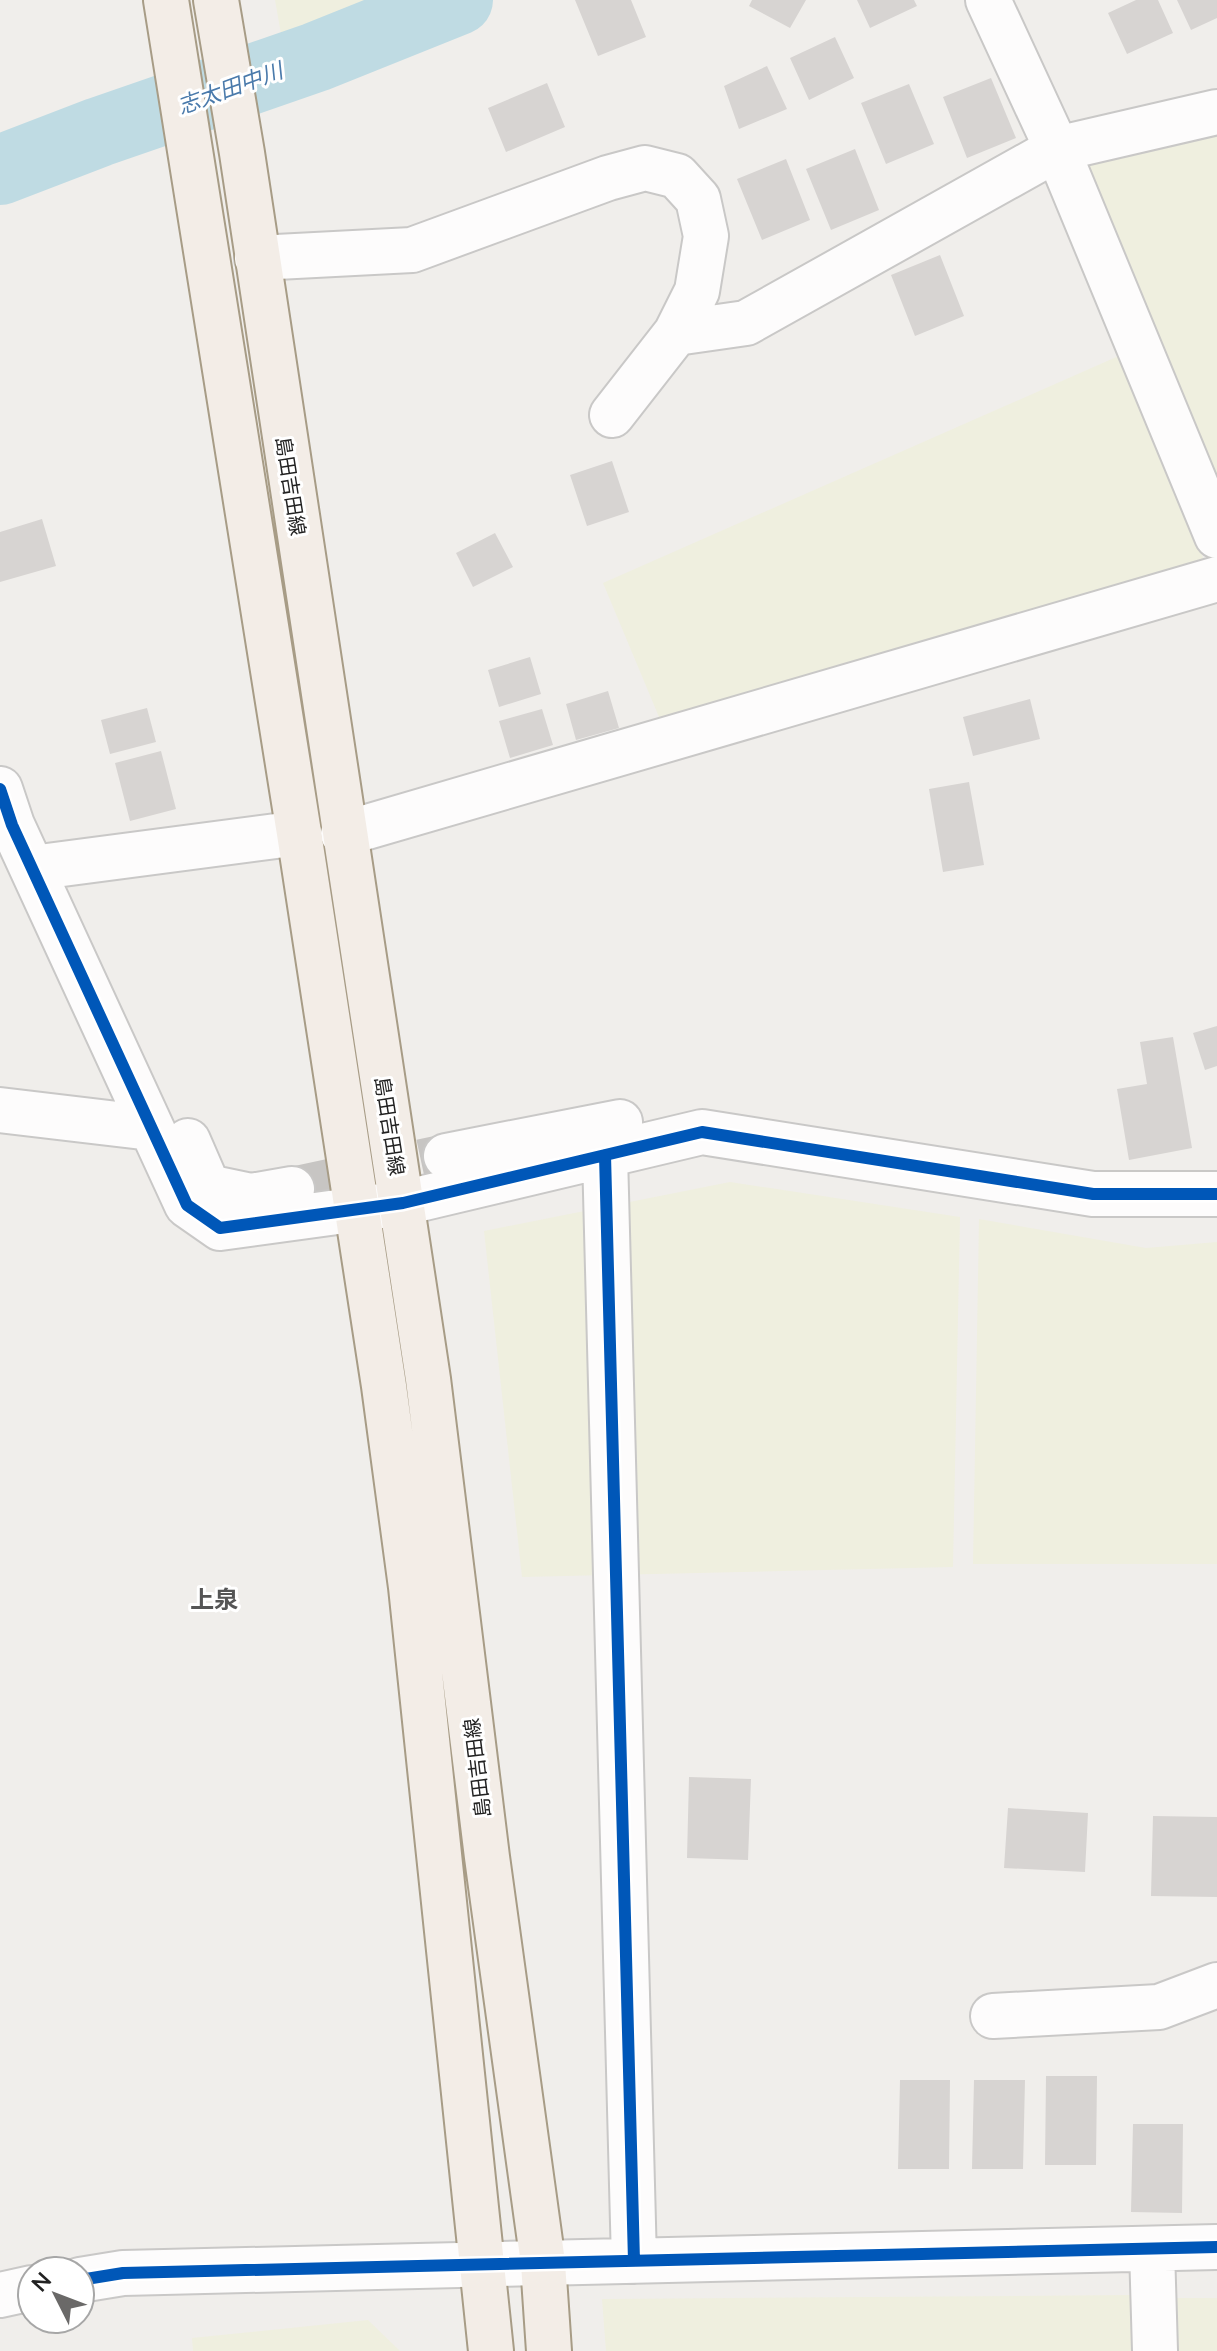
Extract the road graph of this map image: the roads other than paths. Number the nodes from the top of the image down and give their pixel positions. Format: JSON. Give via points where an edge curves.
{"nodes":[{"id":1,"x":988,"y":0,"type":"edge"},
{"id":2,"x":218,"y":12,"type":"edge"},
{"id":3,"x":170,"y":21,"type":"edge"},
{"id":4,"x":1217,"y":112,"type":"edge"},
{"id":5,"x":1057,"y":149,"type":"junction"},
{"id":6,"x":257,"y":258,"type":"junction"},
{"id":7,"x":676,"y":333,"type":"junction"},
{"id":8,"x":612,"y":415,"type":"dead end"},
{"id":9,"x":1217,"y":536,"type":"edge"},
{"id":10,"x":1217,"y":579,"type":"edge"},
{"id":11,"x":0,"y":789,"type":"edge"},
{"id":12,"x":299,"y":833,"type":"junction"},
{"id":13,"x":343,"y":834,"type":"junction"},
{"id":14,"x":32,"y":868,"type":"junction"},
{"id":15,"x":93,"y":1001,"type":"junction"},
{"id":16,"x":0,"y":1110,"type":"edge"},
{"id":17,"x":151,"y":1128,"type":"junction"},
{"id":18,"x":687,"y":1136,"type":"junction"},
{"id":19,"x":605,"y":1155,"type":"junction"},
{"id":20,"x":446,"y":1156,"type":"tunnel mouth"},
{"id":21,"x":292,"y":1189,"type":"tunnel mouth"},
{"id":22,"x":1217,"y":1194,"type":"edge"},
{"id":23,"x":403,"y":1203,"type":"junction"},
{"id":24,"x":357,"y":1211,"type":"junction"},
{"id":25,"x":1217,"y":1985,"type":"edge"},
{"id":26,"x":993,"y":2016,"type":"dead end"},
{"id":27,"x":1217,"y":2247,"type":"edge"},
{"id":28,"x":1152,"y":2249,"type":"junction"},
{"id":29,"x":634,"y":2261,"type":"junction"},
{"id":30,"x":543,"y":2263,"type":"junction"},
{"id":31,"x":482,"y":2264,"type":"junction"},
{"id":32,"x":96,"y":2277,"type":"edge"},
{"id":33,"x":491,"y":2351,"type":"edge"},
{"id":34,"x":549,"y":2351,"type":"edge"},
{"id":35,"x":1155,"y":2351,"type":"edge"}],
"edges":[{"from":1,"to":5,"type":"street"},
{"from":2,"to":6,"type":"main road","name":"島田吉田線"},
{"from":3,"to":12,"type":"main road"},
{"from":4,"to":5,"type":"street"},
{"from":5,"to":7,"type":"street","via":[[746,323]]},
{"from":5,"to":9,"type":"street"},
{"from":6,"to":7,"type":"street","via":[[412,250],[645,168],[677,176],[698,199],[706,236],[697,291]]},
{"from":6,"to":13,"type":"main road","name":"島田吉田線"},
{"from":7,"to":8,"type":"street"},
{"from":10,"to":13,"type":"street"},
{"from":11,"to":14,"type":"street"},
{"from":12,"to":14,"type":"street"},
{"from":12,"to":24,"type":"main road"},
{"from":13,"to":23,"type":"main road","name":"島田吉田線"},
{"from":14,"to":15,"type":"street"},
{"from":15,"to":17,"type":"street"},
{"from":15,"to":21,"type":"street","via":[[125,996],[208,1187],[251,1196]]},
{"from":16,"to":17,"type":"street"},
{"from":17,"to":24,"type":"street","via":[[187,1205],[220,1228]]},
{"from":18,"to":19,"type":"street"},
{"from":18,"to":20,"type":"street","via":[[682,1110]]},
{"from":18,"to":22,"type":"street","via":[[702,1132],[1093,1194]]},
{"from":19,"to":23,"type":"street"},
{"from":19,"to":29,"type":"street"},
{"from":23,"to":24,"type":"street"},
{"from":23,"to":30,"type":"main road","name":"島田吉田線"},
{"from":24,"to":31,"type":"main road","via":[[411,1587]]},
{"from":25,"to":26,"type":"street","via":[[1159,2007]]},
{"from":27,"to":28,"type":"street"},
{"from":28,"to":29,"type":"street"},
{"from":28,"to":35,"type":"street"},
{"from":29,"to":30,"type":"street"},
{"from":30,"to":31,"type":"street"},
{"from":30,"to":34,"type":"main road","name":"島田吉田線"},
{"from":31,"to":32,"type":"street"},
{"from":31,"to":33,"type":"main road"}]}
